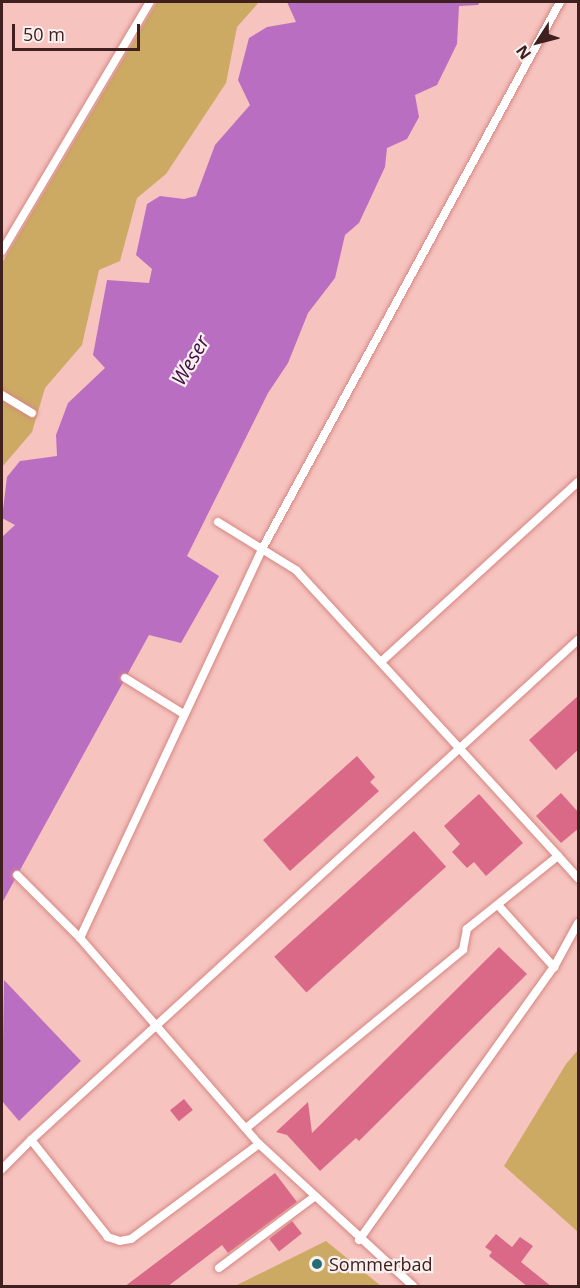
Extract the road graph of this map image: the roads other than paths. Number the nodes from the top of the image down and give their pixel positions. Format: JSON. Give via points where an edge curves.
{"nodes":[{"id":1,"x":150,"y":2,"type":"edge"},
{"id":2,"x":560,"y":2,"type":"edge"},
{"id":3,"x":2,"y":251,"type":"edge"},
{"id":4,"x":2,"y":395,"type":"edge"},
{"id":5,"x":32,"y":413,"type":"dead end"},
{"id":6,"x":579,"y":483,"type":"edge"},
{"id":7,"x":218,"y":522,"type":"dead end"},
{"id":8,"x":262,"y":549,"type":"junction"},
{"id":9,"x":579,"y":640,"type":"edge"},
{"id":10,"x":382,"y":661,"type":"junction"},
{"id":11,"x":125,"y":678,"type":"dead end"},
{"id":12,"x":182,"y":713,"type":"junction"},
{"id":13,"x":461,"y":749,"type":"junction"},
{"id":14,"x":558,"y":856,"type":"junction"},
{"id":15,"x":17,"y":875,"type":"dead end"},
{"id":16,"x":579,"y":878,"type":"edge"},
{"id":17,"x":498,"y":905,"type":"junction"},
{"id":18,"x":579,"y":922,"type":"edge"},
{"id":19,"x":80,"y":938,"type":"junction"},
{"id":20,"x":554,"y":967,"type":"junction"},
{"id":21,"x":159,"y":1026,"type":"junction"},
{"id":22,"x":246,"y":1128,"type":"junction"},
{"id":23,"x":31,"y":1140,"type":"junction"},
{"id":24,"x":259,"y":1144,"type":"junction"},
{"id":25,"x":2,"y":1169,"type":"edge"},
{"id":26,"x":314,"y":1197,"type":"junction"},
{"id":27,"x":358,"y":1240,"type":"junction"},
{"id":28,"x":219,"y":1268,"type":"dead end"},
{"id":29,"x":413,"y":1287,"type":"edge"}],
"edges":[{"from":1,"to":3,"type":"lane"},
{"from":2,"to":8,"type":"lane"},
{"from":4,"to":5,"type":"lane"},
{"from":6,"to":10,"type":"lane"},
{"from":7,"to":8,"type":"lane"},
{"from":8,"to":10,"type":"lane","via":[[296,570]]},
{"from":8,"to":12,"type":"lane"},
{"from":9,"to":13,"type":"lane"},
{"from":10,"to":13,"type":"lane"},
{"from":11,"to":12,"type":"lane"},
{"from":12,"to":19,"type":"lane"},
{"from":13,"to":14,"type":"lane"},
{"from":13,"to":21,"type":"lane"},
{"from":14,"to":16,"type":"lane"},
{"from":14,"to":17,"type":"lane"},
{"from":15,"to":19,"type":"lane"},
{"from":17,"to":20,"type":"lane"},
{"from":17,"to":22,"type":"lane","via":[[467,929],[463,950]]},
{"from":18,"to":20,"type":"lane"},
{"from":19,"to":21,"type":"lane"},
{"from":20,"to":27,"type":"lane"},
{"from":21,"to":22,"type":"lane"},
{"from":21,"to":23,"type":"lane"},
{"from":22,"to":24,"type":"lane"},
{"from":23,"to":24,"type":"lane","via":[[108,1237],[120,1241],[131,1239]]},
{"from":23,"to":25,"type":"lane"},
{"from":24,"to":26,"type":"lane"},
{"from":26,"to":27,"type":"lane"},
{"from":26,"to":28,"type":"lane"},
{"from":27,"to":29,"type":"lane"}]}
